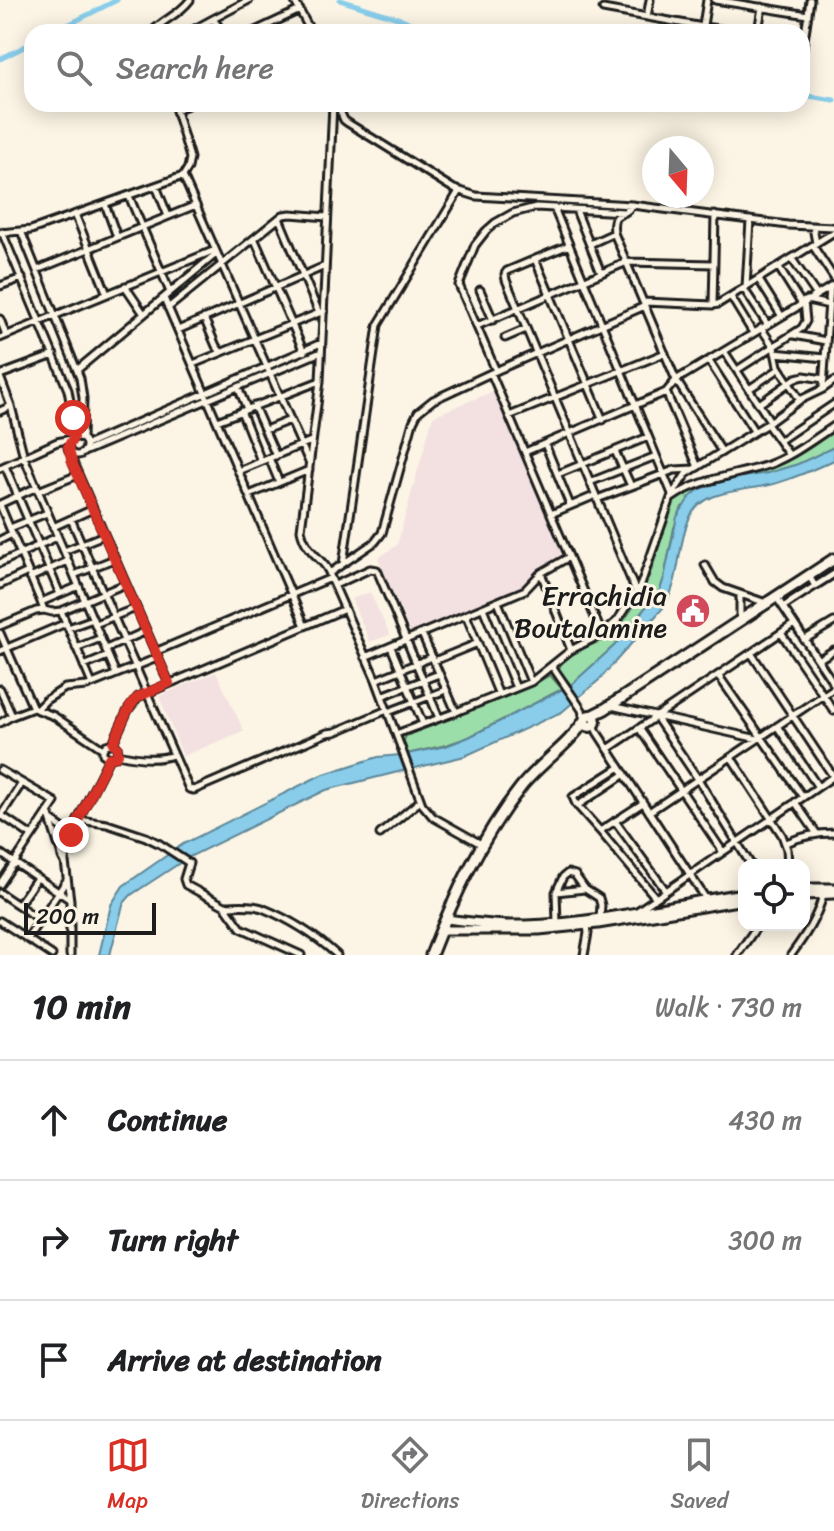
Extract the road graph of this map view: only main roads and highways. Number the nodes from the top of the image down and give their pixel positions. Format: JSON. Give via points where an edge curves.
{"nodes":[{"id":1,"x":834,"y":559,"type":"edge"},
{"id":2,"x":431,"y":955,"type":"edge"}],
"edges":[{"from":1,"to":2,"type":"main road","via":[[608,708],[548,758],[481,844]]}]}
